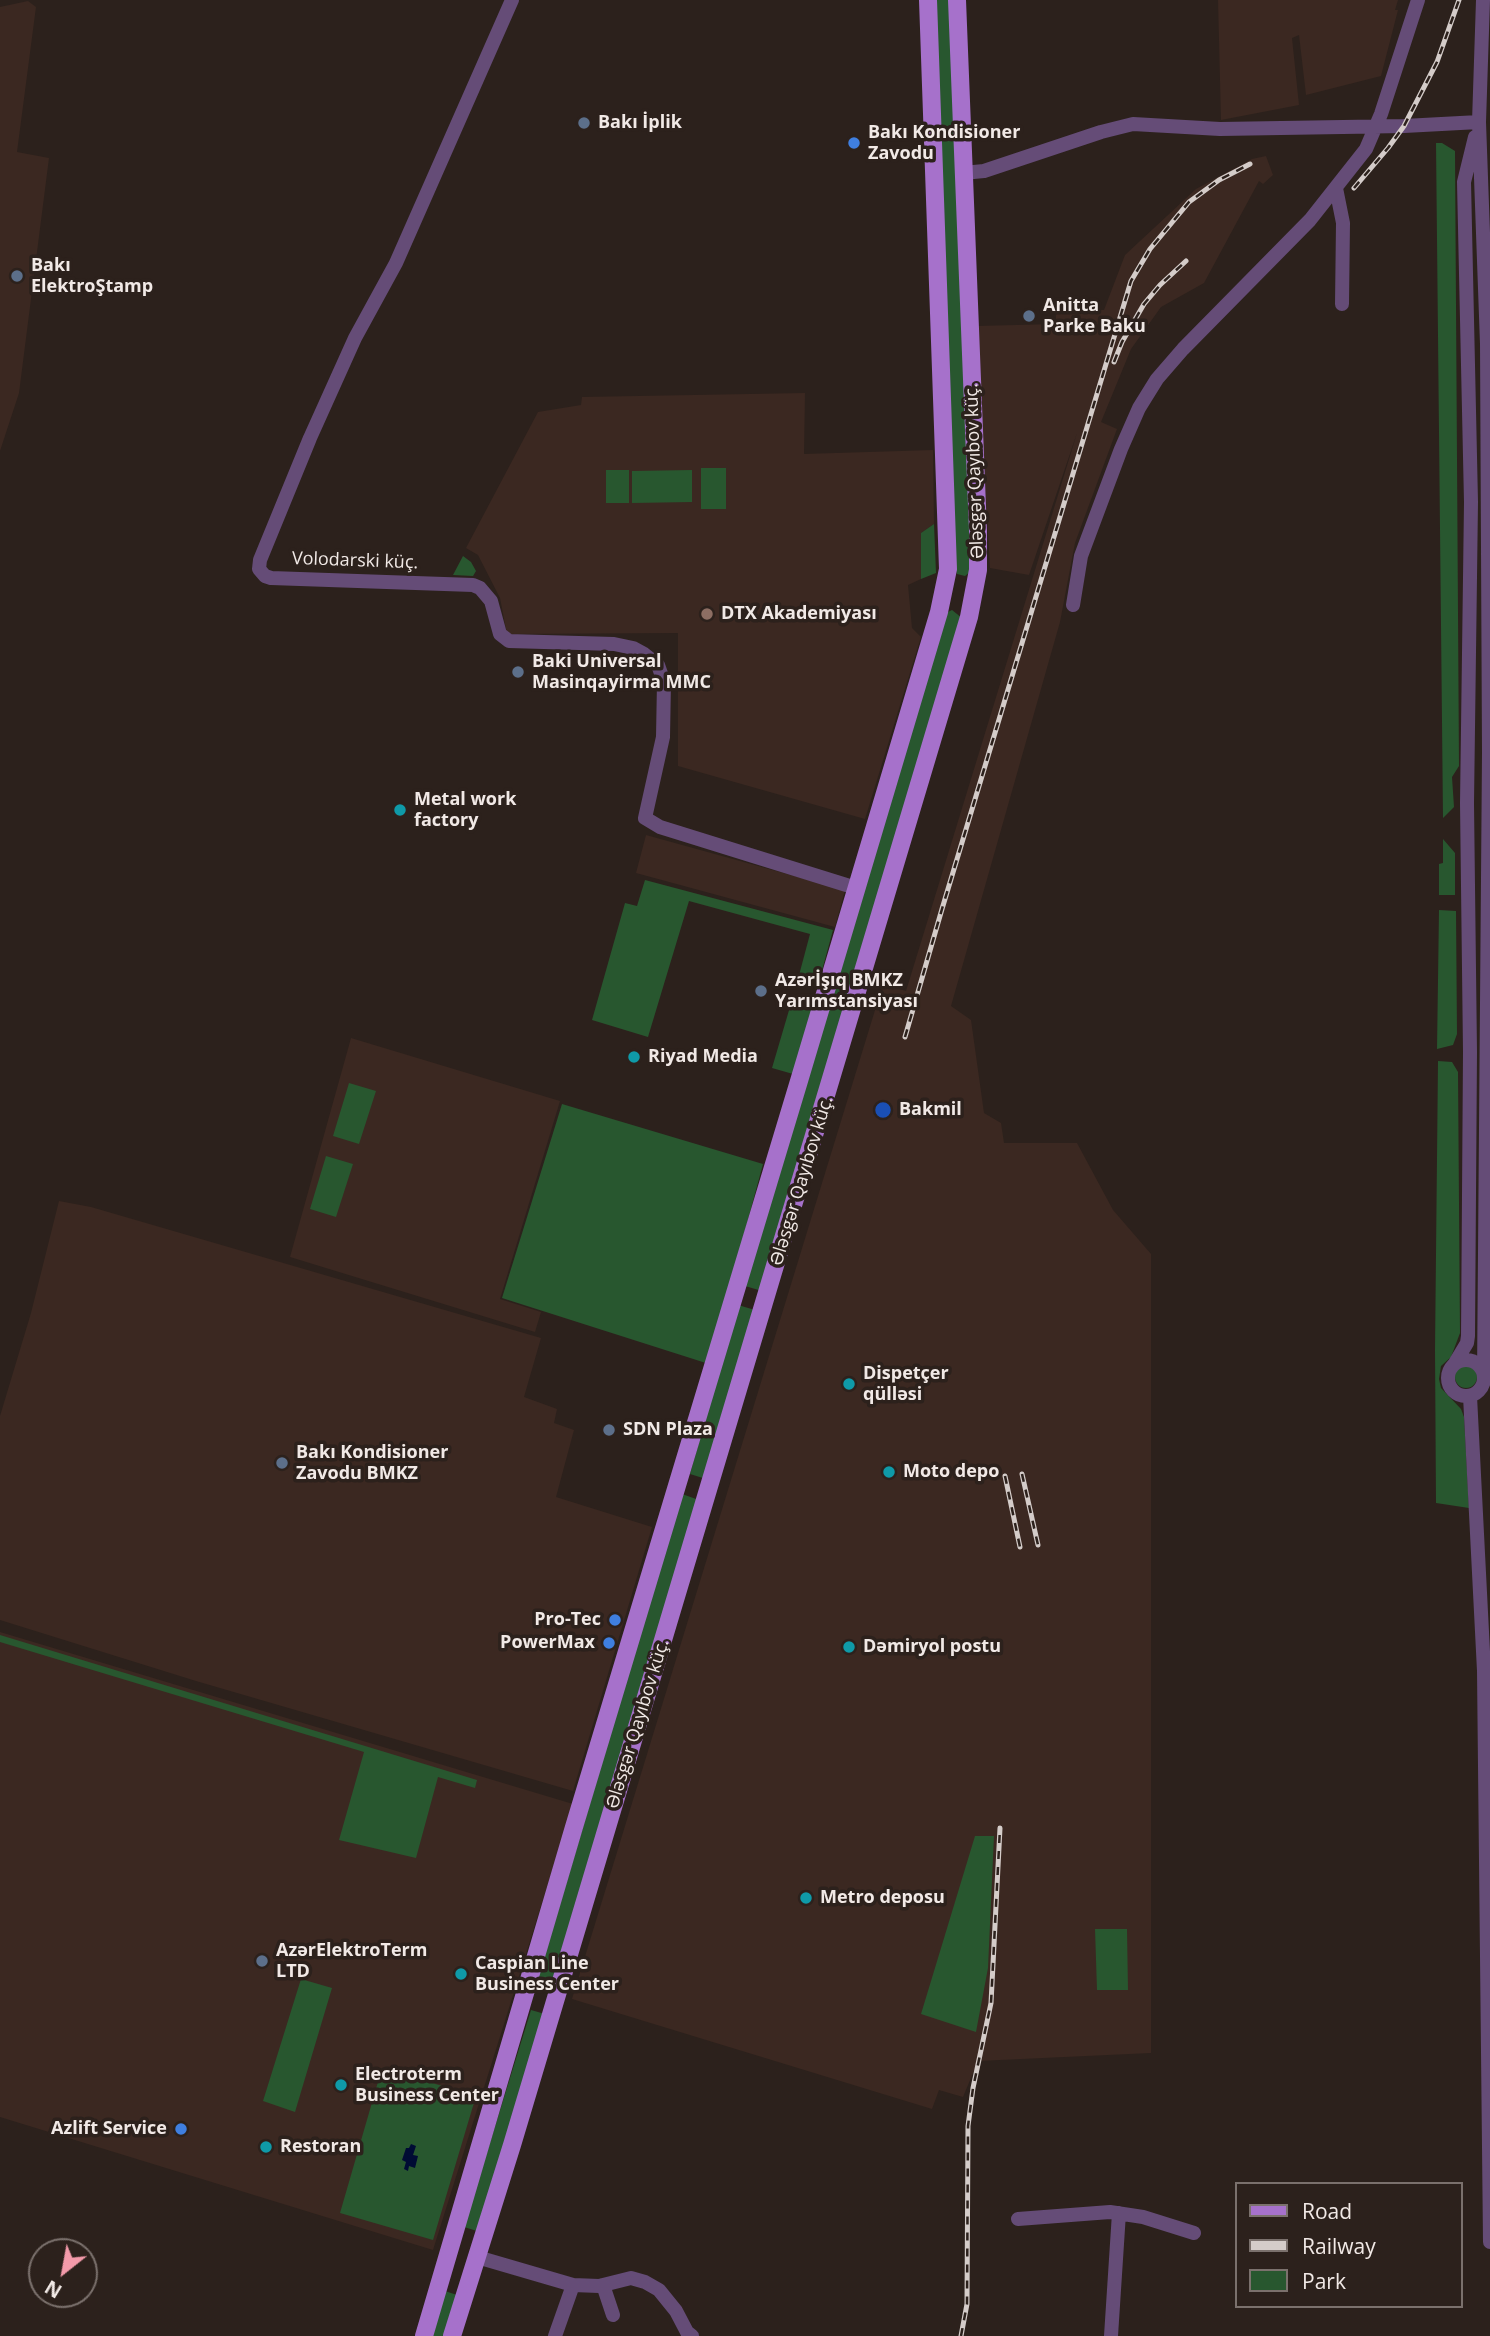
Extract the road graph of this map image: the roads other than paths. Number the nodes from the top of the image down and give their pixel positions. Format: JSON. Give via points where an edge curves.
{"nodes":[{"id":1,"x":512,"y":0,"type":"edge"},
{"id":2,"x":929,"y":0,"type":"edge"},
{"id":3,"x":957,"y":0,"type":"edge"},
{"id":4,"x":1418,"y":0,"type":"edge"},
{"id":5,"x":1483,"y":0,"type":"edge"},
{"id":6,"x":1479,"y":122,"type":"junction"},
{"id":7,"x":1377,"y":127,"type":"junction"},
{"id":8,"x":963,"y":173,"type":"junction"},
{"id":9,"x":1336,"y":188,"type":"junction"},
{"id":10,"x":1342,"y":304,"type":"dead end"},
{"id":11,"x":948,"y":569,"type":"junction"},
{"id":12,"x":978,"y":570,"type":"junction"},
{"id":13,"x":940,"y":605,"type":"junction"},
{"id":14,"x":1073,"y":605,"type":"dead end"},
{"id":15,"x":970,"y":617,"type":"junction"},
{"id":16,"x":856,"y":888,"type":"junction"},
{"id":17,"x":734,"y":1294,"type":"junction"},
{"id":18,"x":764,"y":1304,"type":"junction"},
{"id":19,"x":1455,"y":1363,"type":"junction"},
{"id":20,"x":1484,"y":1377,"type":"junction"},
{"id":21,"x":1470,"y":1396,"type":"junction"},
{"id":22,"x":678,"y":1480,"type":"junction"},
{"id":23,"x":709,"y":1490,"type":"junction"},
{"id":24,"x":526,"y":1995,"type":"junction"},
{"id":25,"x":554,"y":2004,"type":"junction"},
{"id":26,"x":1119,"y":2213,"type":"junction"},
{"id":27,"x":1017,"y":2219,"type":"dead end"},
{"id":28,"x":1194,"y":2233,"type":"dead end"},
{"id":29,"x":1490,"y":2242,"type":"edge"},
{"id":30,"x":477,"y":2257,"type":"junction"},
{"id":31,"x":446,"y":2263,"type":"junction"},
{"id":32,"x":573,"y":2285,"type":"junction"},
{"id":33,"x":603,"y":2285,"type":"junction"},
{"id":34,"x":613,"y":2315,"type":"dead end"},
{"id":35,"x":424,"y":2336,"type":"edge"},
{"id":36,"x":452,"y":2336,"type":"edge"},
{"id":37,"x":555,"y":2336,"type":"edge"},
{"id":38,"x":692,"y":2336,"type":"edge"},
{"id":39,"x":1111,"y":2336,"type":"edge"}],
"edges":[{"from":1,"to":16,"type":"street","name":"Volodarski küç.","via":[[396,263],[349,350],[259,569],[271,578],[473,585],[491,601],[500,634],[509,641],[633,648],[658,665],[664,682],[663,737],[645,818],[660,827]]},
{"from":2,"to":11,"type":"main road","name":"Ələsgər Qayıbov küç."},
{"from":3,"to":8,"type":"main road","name":"Ələsgər Qayıbov küç."},
{"from":4,"to":7,"type":"street"},
{"from":5,"to":6,"type":"street"},
{"from":6,"to":7,"type":"street"},
{"from":6,"to":19,"type":"street","via":[[1464,182],[1471,502],[1468,1336]]},
{"from":6,"to":20,"type":"street","via":[[1487,344],[1489,753]]},
{"from":7,"to":8,"type":"street","via":[[1220,129],[1133,124],[984,171]]},
{"from":7,"to":9,"type":"street"},
{"from":8,"to":12,"type":"main road","name":"Ələsgər Qayıbov küç."},
{"from":9,"to":10,"type":"street","via":[[1343,223]]},
{"from":9,"to":14,"type":"street","via":[[1157,379],[1139,408],[1103,496],[1082,556]]},
{"from":11,"to":12,"type":"main road","via":[[955,581],[964,583]]},
{"from":11,"to":13,"type":"main road","name":"Ələsgər Qayıbov küç."},
{"from":12,"to":15,"type":"main road","name":"Ələsgər Qayıbov küç."},
{"from":13,"to":15,"type":"main road","via":[[957,602]]},
{"from":13,"to":16,"type":"main road","name":"Ələsgər Qayıbov küç."},
{"from":15,"to":18,"type":"main road","name":"Ələsgər Qayıbov küç."},
{"from":16,"to":17,"type":"main road","name":"Ələsgər Qayıbov küç."},
{"from":17,"to":18,"type":"main road"},
{"from":17,"to":22,"type":"main road","name":"Ələsgər Qayıbov küç."},
{"from":18,"to":23,"type":"main road","name":"Ələsgər Qayıbov küç."},
{"from":19,"to":20,"type":"street","via":[[1471,1360]]},
{"from":19,"to":21,"type":"street","via":[[1448,1373],[1449,1385],[1458,1394]]},
{"from":20,"to":21,"type":"street","via":[[1481,1389]]},
{"from":21,"to":29,"type":"street","via":[[1484,1671]]},
{"from":22,"to":23,"type":"main road"},
{"from":22,"to":24,"type":"main road","name":"Ələsgər Qayıbov küç."},
{"from":23,"to":25,"type":"main road","name":"Ələsgər Qayıbov küç."},
{"from":24,"to":25,"type":"main road"},
{"from":24,"to":31,"type":"main road","name":"Ələsgər Qayıbov küç."},
{"from":25,"to":30,"type":"main road","name":"Ələsgər Qayıbov küç."},
{"from":26,"to":27,"type":"street"},
{"from":26,"to":28,"type":"street"},
{"from":26,"to":39,"type":"street"},
{"from":30,"to":31,"type":"main road"},
{"from":30,"to":32,"type":"street"},
{"from":30,"to":36,"type":"main road","name":"Ələsgər Qayıbov küç."},
{"from":31,"to":35,"type":"main road","name":"Ələsgər Qayıbov küç."},
{"from":32,"to":33,"type":"street"},
{"from":32,"to":37,"type":"street"},
{"from":33,"to":34,"type":"street"},
{"from":33,"to":38,"type":"street","via":[[631,2278],[659,2290]]}]}
